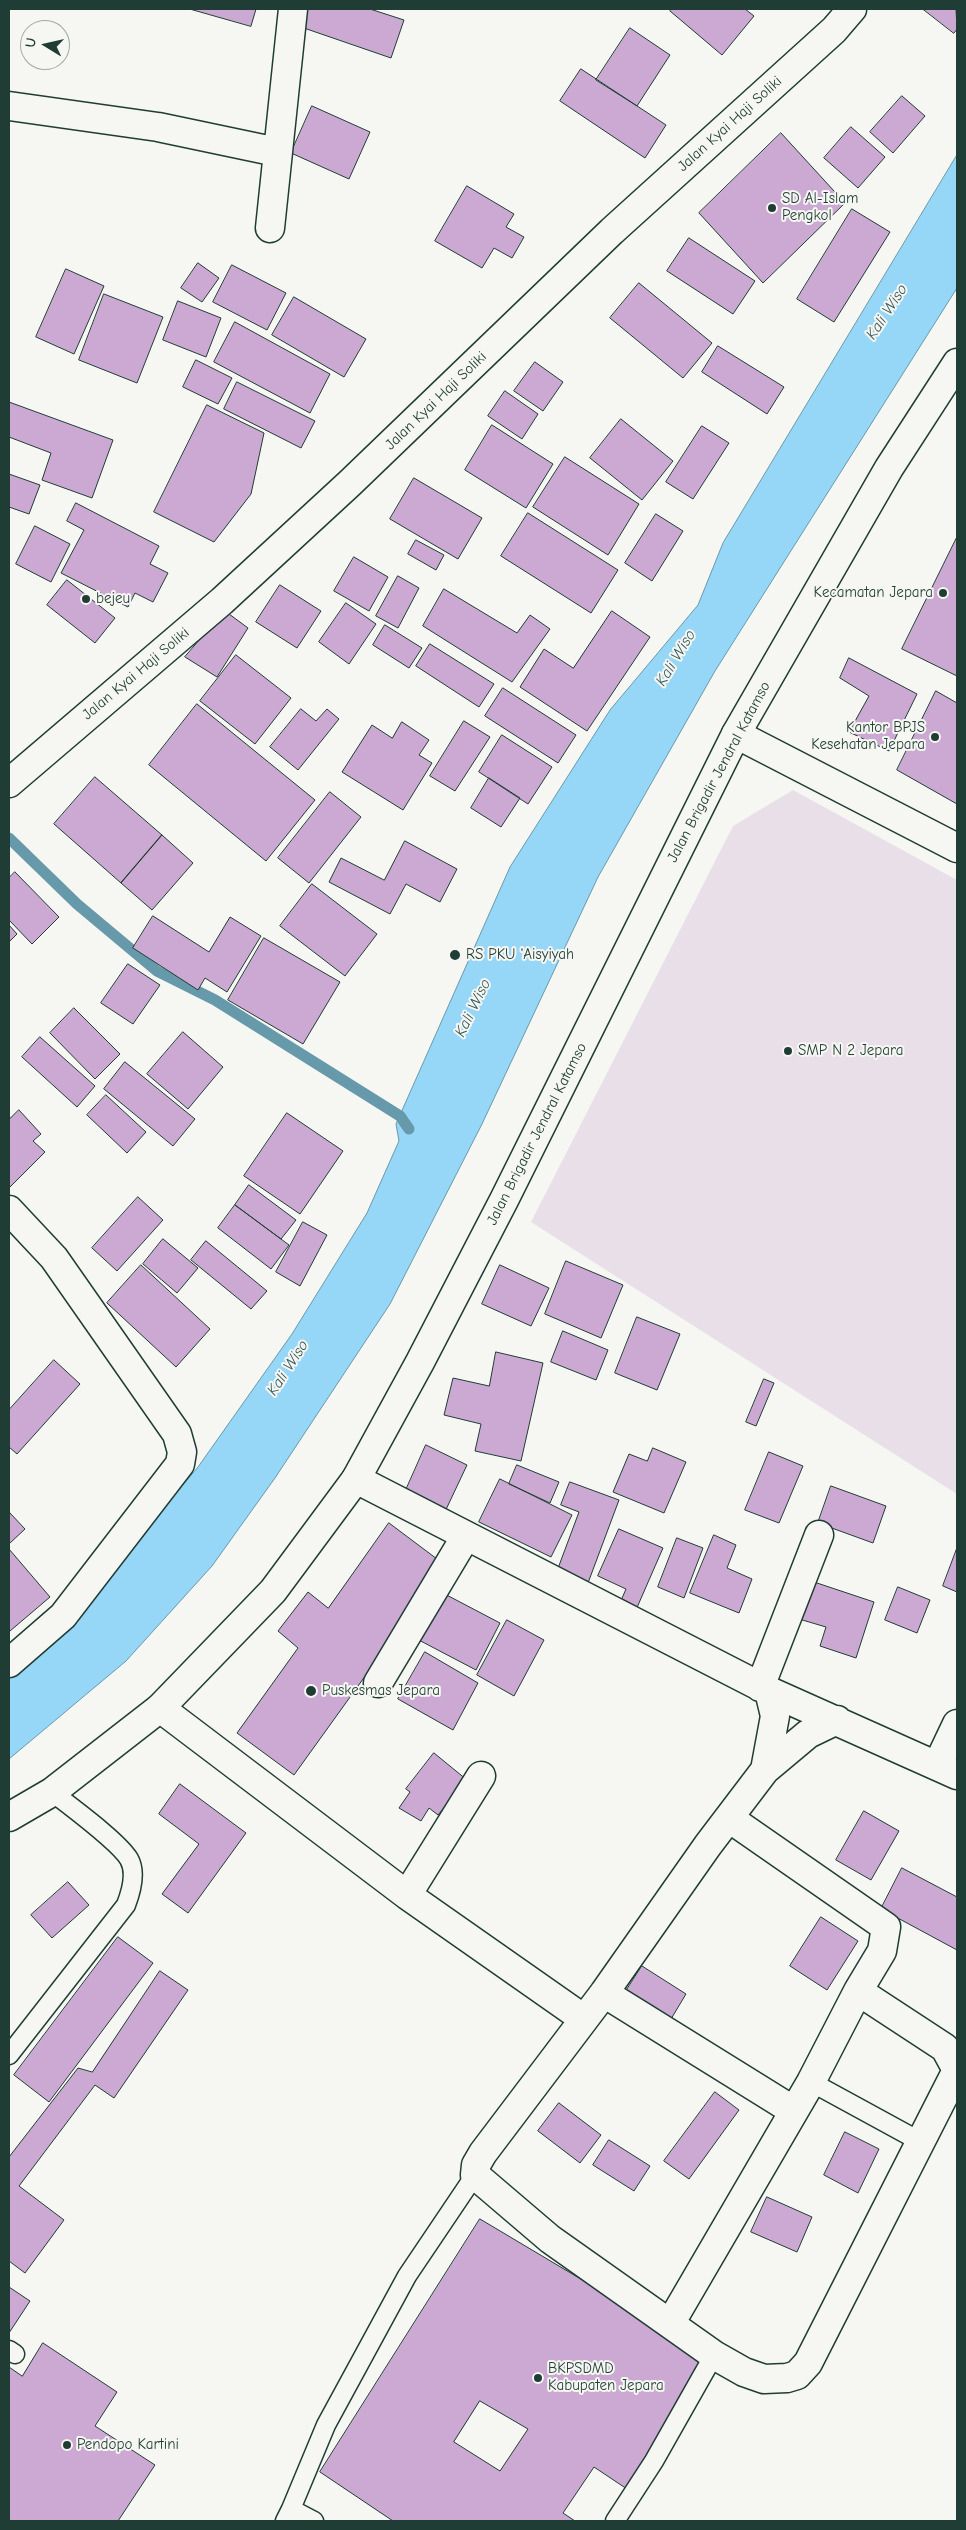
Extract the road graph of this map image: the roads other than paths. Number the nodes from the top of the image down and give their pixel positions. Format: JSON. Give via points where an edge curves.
{"nodes":[{"id":1,"x":293,"y":9,"type":"edge"},
{"id":2,"x":852,"y":9,"type":"edge"},
{"id":3,"x":9,"y":106,"type":"edge"},
{"id":4,"x":277,"y":152,"type":"junction"},
{"id":5,"x":270,"y":228,"type":"dead end"},
{"id":6,"x":957,"y":363,"type":"edge"},
{"id":7,"x":736,"y":734,"type":"junction"},
{"id":8,"x":9,"y":783,"type":"edge"},
{"id":9,"x":957,"y":848,"type":"edge"},
{"id":10,"x":9,"y":1210,"type":"edge"},
{"id":11,"x":356,"y":1479,"type":"junction"},
{"id":12,"x":820,"y":1535,"type":"dead end"},
{"id":13,"x":466,"y":1536,"type":"junction"},
{"id":14,"x":9,"y":1663,"type":"edge"},
{"id":15,"x":378,"y":1683,"type":"dead end"},
{"id":16,"x":764,"y":1689,"type":"junction"},
{"id":17,"x":160,"y":1708,"type":"junction"},
{"id":18,"x":836,"y":1720,"type":"junction"},
{"id":19,"x":957,"y":1724,"type":"edge"},
{"id":20,"x":766,"y":1770,"type":"junction"},
{"id":21,"x":947,"y":1771,"type":"edge"},
{"id":22,"x":481,"y":1776,"type":"dead end"},
{"id":23,"x":52,"y":1792,"type":"junction"},
{"id":24,"x":9,"y":1817,"type":"edge"},
{"id":25,"x":729,"y":1818,"type":"junction"},
{"id":26,"x":407,"y":1895,"type":"junction"},
{"id":27,"x":858,"y":1991,"type":"junction"},
{"id":28,"x":604,"y":1993,"type":"junction"},
{"id":29,"x":584,"y":2019,"type":"junction"},
{"id":30,"x":9,"y":2055,"type":"edge"},
{"id":31,"x":957,"y":2070,"type":"edge"},
{"id":32,"x":811,"y":2082,"type":"junction"},
{"id":33,"x":794,"y":2111,"type":"junction"},
{"id":34,"x":921,"y":2142,"type":"junction"},
{"id":35,"x":475,"y":2175,"type":"junction"},
{"id":36,"x":670,"y":2324,"type":"junction"},
{"id":37,"x":714,"y":2355,"type":"junction"},
{"id":38,"x":288,"y":2515,"type":"edge"},
{"id":39,"x":314,"y":2521,"type":"edge"},
{"id":40,"x":615,"y":2521,"type":"edge"}],
"edges":[{"from":1,"to":4,"type":"street"},
{"from":2,"to":8,"type":"street","name":"Jalan Kyai Haji Soliki","via":[[834,30],[612,231],[343,490],[222,600]]},
{"from":3,"to":4,"type":"street","via":[[158,127]]},
{"from":4,"to":5,"type":"street"},
{"from":6,"to":7,"type":"street","name":"Jalan Brigadir Jendral Katamso","via":[[889,468]]},
{"from":7,"to":9,"type":"street"},
{"from":7,"to":11,"type":"street","name":"Jalan Brigadir Jendral Katamso","via":[[504,1200]]},
{"from":10,"to":14,"type":"street","via":[[54,1258],[177,1434],[182,1452],[180,1464],[63,1616]]},
{"from":11,"to":13,"type":"street"},
{"from":11,"to":17,"type":"street","name":"Jalan Brigadir Jendral Katamso","via":[[274,1591]]},
{"from":12,"to":16,"type":"street"},
{"from":13,"to":15,"type":"street"},
{"from":13,"to":16,"type":"street"},
{"from":16,"to":18,"type":"street"},
{"from":16,"to":20,"type":"street","via":[[775,1716]]},
{"from":17,"to":23,"type":"street","name":"Jalan Brigadir Jendral Katamso"},
{"from":17,"to":26,"type":"street"},
{"from":18,"to":20,"type":"street","via":[[808,1734]]},
{"from":18,"to":21,"type":"street"},
{"from":19,"to":21,"type":"street"},
{"from":20,"to":25,"type":"street"},
{"from":22,"to":26,"type":"street"},
{"from":23,"to":24,"type":"street","name":"Jalan Brigadir Jendral Katamso"},
{"from":23,"to":30,"type":"lane","via":[[113,1842],[129,1860],[132,1890],[126,1905]]},
{"from":25,"to":27,"type":"street","via":[[886,1927],[882,1951]]},
{"from":25,"to":28,"type":"street"},
{"from":26,"to":29,"type":"street"},
{"from":27,"to":31,"type":"street","via":[[945,2048]]},
{"from":27,"to":32,"type":"street"},
{"from":28,"to":29,"type":"street"},
{"from":28,"to":33,"type":"street"},
{"from":29,"to":35,"type":"street","via":[[483,2153]]},
{"from":31,"to":34,"type":"street"},
{"from":32,"to":33,"type":"street"},
{"from":32,"to":34,"type":"lane"},
{"from":33,"to":36,"type":"street"},
{"from":34,"to":37,"type":"street","via":[[808,2363],[797,2375],[764,2379]]},
{"from":35,"to":36,"type":"street","via":[[550,2239]]},
{"from":35,"to":38,"type":"lane","via":[[407,2276],[326,2425]]},
{"from":36,"to":37,"type":"street"},
{"from":37,"to":40,"type":"lane","via":[[654,2461]]},
{"from":38,"to":39,"type":"lane"}]}
